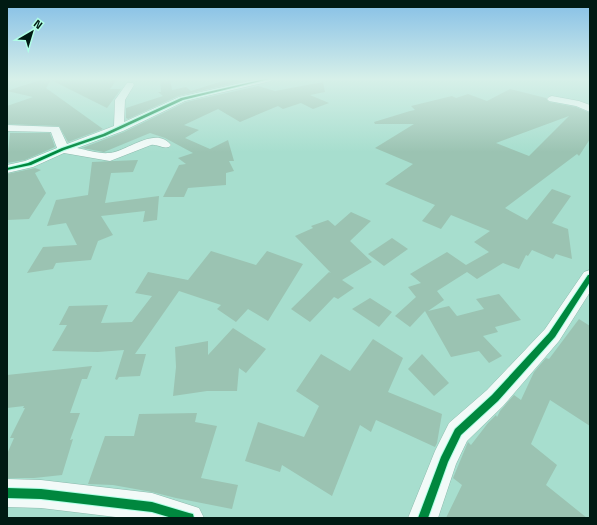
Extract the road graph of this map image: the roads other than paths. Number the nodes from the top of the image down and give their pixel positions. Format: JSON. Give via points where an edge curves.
{"nodes":[{"id":1,"x":120,"y":104,"type":"edge"},
{"id":2,"x":173,"y":104,"type":"edge"},
{"id":3,"x":576,"y":104,"type":"edge"},
{"id":4,"x":590,"y":109,"type":"edge"},
{"id":5,"x":7,"y":128,"type":"edge"},
{"id":6,"x":119,"y":129,"type":"junction"},
{"id":7,"x":165,"y":145,"type":"dead end"},
{"id":8,"x":62,"y":149,"type":"junction"},
{"id":9,"x":7,"y":169,"type":"edge"},
{"id":10,"x":590,"y":277,"type":"edge"},
{"id":11,"x":7,"y":493,"type":"edge"},
{"id":12,"x":189,"y":518,"type":"edge"},
{"id":13,"x":423,"y":518,"type":"edge"}],
"edges":[{"from":1,"to":6,"type":"street"},
{"from":2,"to":6,"type":"street"},
{"from":3,"to":4,"type":"street"},
{"from":5,"to":8,"type":"street","via":[[55,129]]},
{"from":6,"to":8,"type":"street"},
{"from":7,"to":8,"type":"street","via":[[149,142],[110,157]]},
{"from":8,"to":9,"type":"street","via":[[29,164]]},
{"from":10,"to":13,"type":"street","via":[[552,335],[495,398],[458,432],[444,460]]},
{"from":11,"to":12,"type":"street","via":[[41,494],[152,507]]}]}
